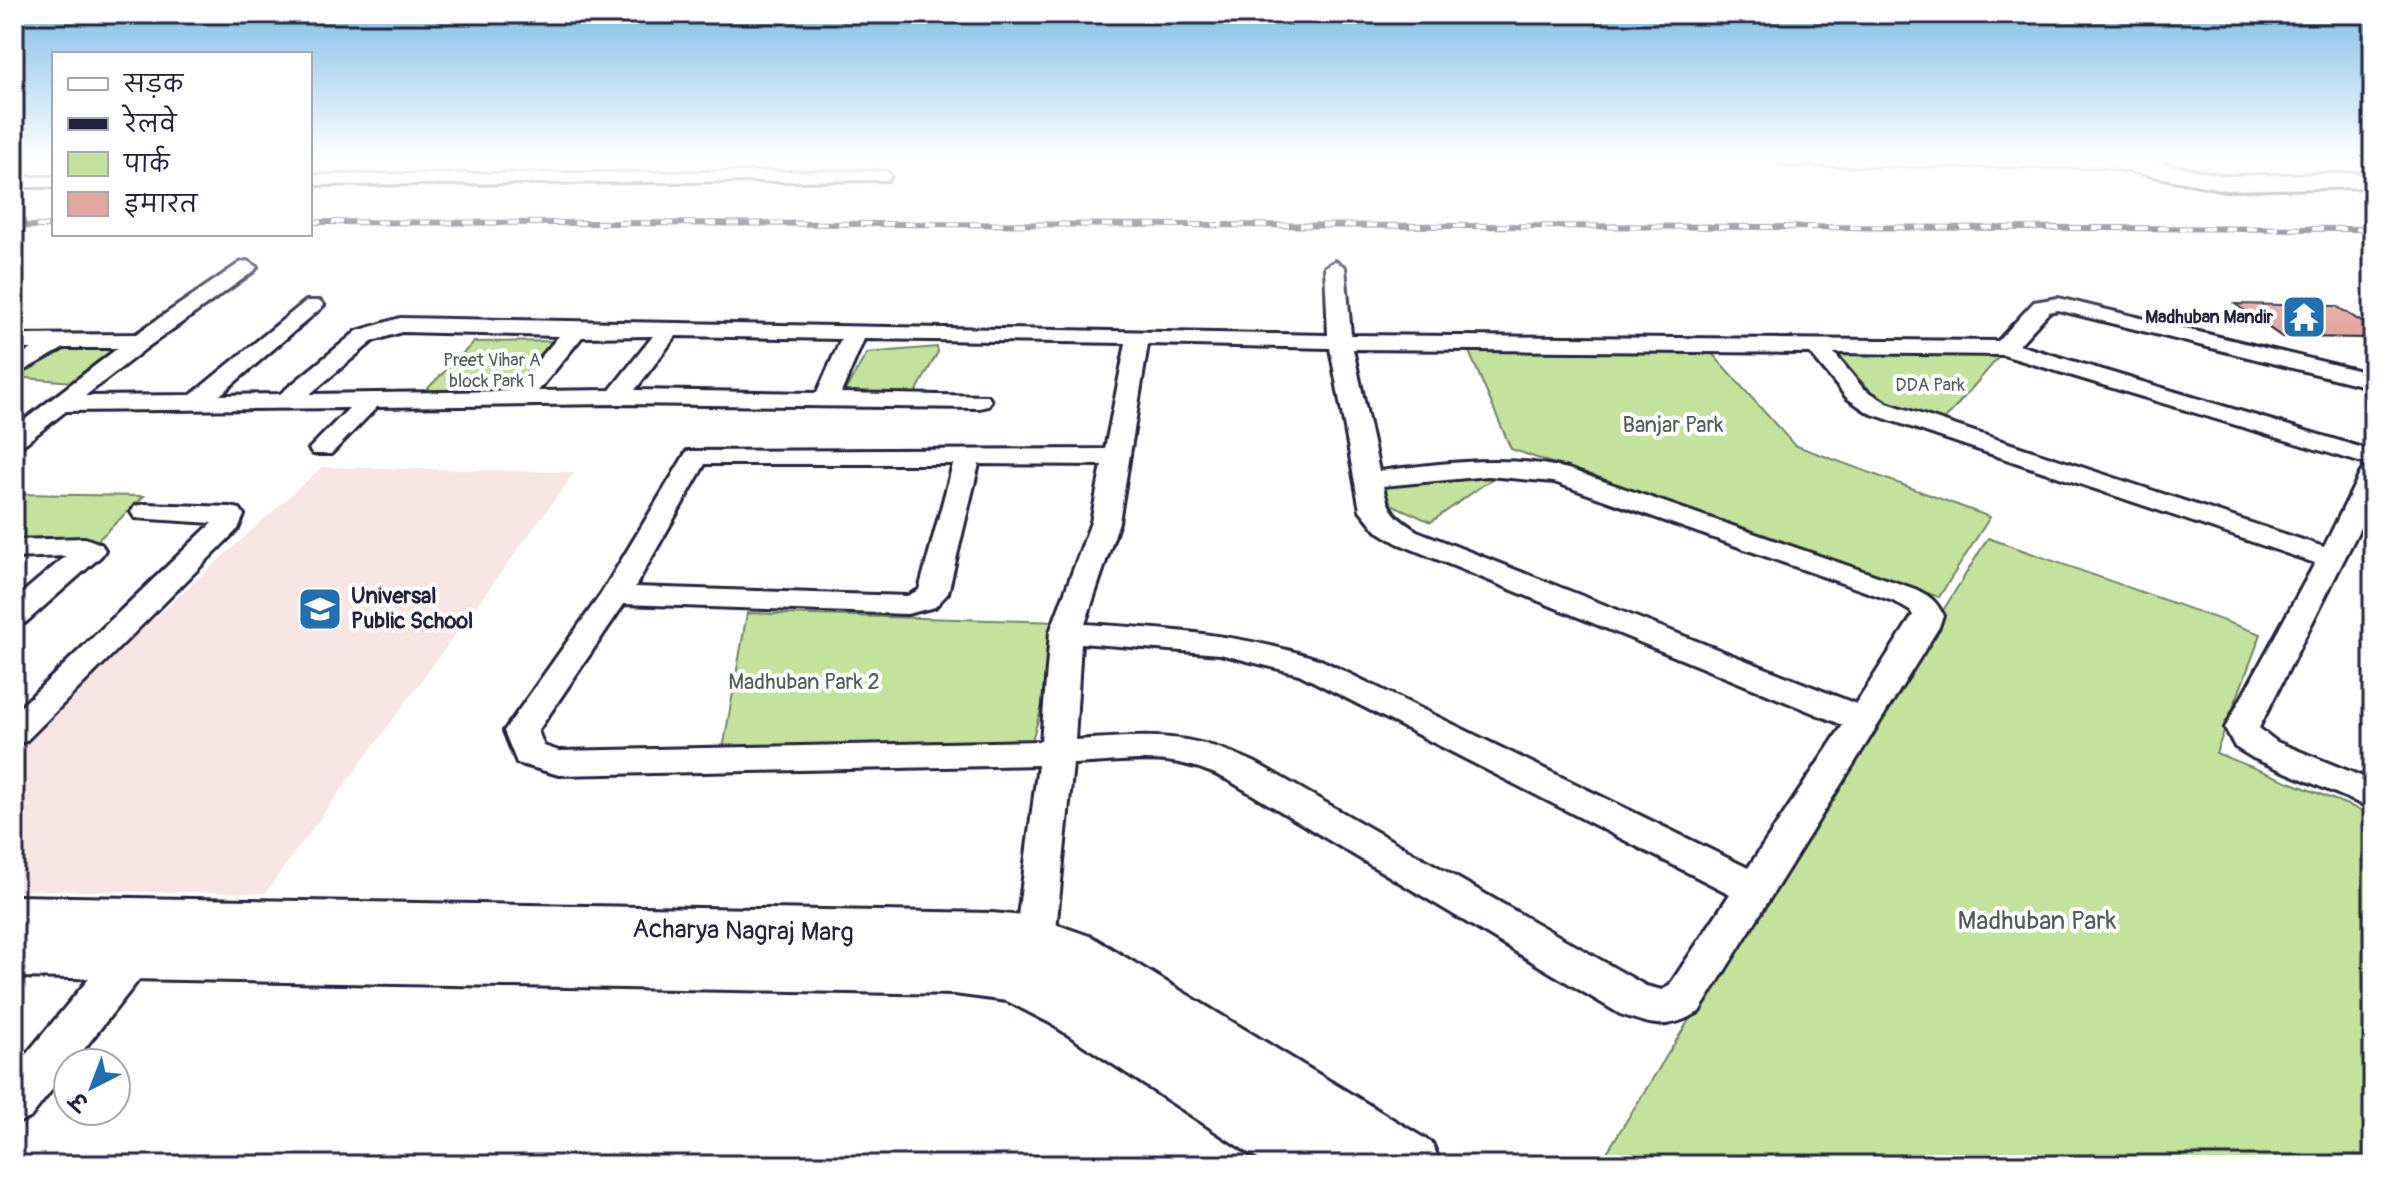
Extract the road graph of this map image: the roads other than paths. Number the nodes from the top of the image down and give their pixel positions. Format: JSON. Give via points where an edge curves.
{"nodes":[{"id":1,"x":247,"y":267,"type":"dead end"},
{"id":2,"x":1335,"y":267,"type":"dead end"},
{"id":3,"x":313,"y":305,"type":"dead end"},
{"id":4,"x":670,"y":329,"type":"junction"},
{"id":5,"x":576,"y":330,"type":"junction"},
{"id":6,"x":855,"y":333,"type":"junction"},
{"id":7,"x":1138,"y":337,"type":"junction"},
{"id":8,"x":141,"y":341,"type":"junction"},
{"id":9,"x":14,"y":342,"type":"edge"},
{"id":10,"x":57,"y":342,"type":"junction"},
{"id":11,"x":1340,"y":342,"type":"junction"},
{"id":12,"x":1816,"y":346,"type":"junction"},
{"id":13,"x":2004,"y":348,"type":"junction"},
{"id":14,"x":14,"y":369,"type":"edge"},
{"id":15,"x":2373,"y":381,"type":"edge"},
{"id":16,"x":617,"y":397,"type":"junction"},
{"id":17,"x":518,"y":399,"type":"junction"},
{"id":18,"x":826,"y":400,"type":"junction"},
{"id":19,"x":979,"y":401,"type":"dead end"},
{"id":20,"x":284,"y":403,"type":"junction"},
{"id":21,"x":368,"y":403,"type":"junction"},
{"id":22,"x":62,"y":404,"type":"junction"},
{"id":23,"x":195,"y":404,"type":"junction"},
{"id":24,"x":14,"y":440,"type":"edge"},
{"id":25,"x":322,"y":449,"type":"dead end"},
{"id":26,"x":968,"y":457,"type":"junction"},
{"id":27,"x":1115,"y":457,"type":"junction"},
{"id":28,"x":2373,"y":459,"type":"edge"},
{"id":29,"x":2373,"y":474,"type":"edge"},
{"id":30,"x":1368,"y":480,"type":"junction"},
{"id":31,"x":145,"y":512,"type":"dead end"},
{"id":32,"x":14,"y":549,"type":"edge"},
{"id":33,"x":2332,"y":559,"type":"junction"},
{"id":34,"x":615,"y":595,"type":"junction"},
{"id":35,"x":14,"y":616,"type":"edge"},
{"id":36,"x":1066,"y":632,"type":"junction"},
{"id":37,"x":1863,"y":720,"type":"junction"},
{"id":38,"x":14,"y":733,"type":"edge"},
{"id":39,"x":1057,"y":753,"type":"junction"},
{"id":40,"x":2373,"y":796,"type":"edge"},
{"id":41,"x":1754,"y":888,"type":"junction"},
{"id":42,"x":14,"y":918,"type":"edge"},
{"id":43,"x":148,"y":939,"type":"junction"},
{"id":44,"x":14,"y":954,"type":"edge"},
{"id":45,"x":1025,"y":959,"type":"junction"},
{"id":46,"x":14,"y":1103,"type":"edge"},
{"id":47,"x":1303,"y":1158,"type":"edge"},
{"id":48,"x":1408,"y":1165,"type":"edge"}],
"edges":[{"from":1,"to":8,"type":"street"},
{"from":2,"to":11,"type":"street"},
{"from":3,"to":23,"type":"street"},
{"from":4,"to":5,"type":"street"},
{"from":4,"to":6,"type":"street"},
{"from":4,"to":16,"type":"street"},
{"from":5,"to":17,"type":"street"},
{"from":5,"to":20,"type":"street","via":[[400,325],[382,329],[365,336]]},
{"from":6,"to":7,"type":"street"},
{"from":6,"to":18,"type":"street"},
{"from":7,"to":11,"type":"street"},
{"from":7,"to":27,"type":"street"},
{"from":8,"to":10,"type":"street"},
{"from":8,"to":22,"type":"street"},
{"from":9,"to":10,"type":"street"},
{"from":10,"to":14,"type":"street"},
{"from":11,"to":12,"type":"street"},
{"from":11,"to":30,"type":"street"},
{"from":12,"to":13,"type":"street"},
{"from":12,"to":33,"type":"street","via":[[1855,393],[1878,408]]},
{"from":13,"to":15,"type":"street","via":[[2042,307],[2058,304]]},
{"from":13,"to":28,"type":"street"},
{"from":16,"to":17,"type":"street"},
{"from":16,"to":18,"type":"street"},
{"from":17,"to":21,"type":"street"},
{"from":18,"to":19,"type":"street"},
{"from":20,"to":21,"type":"street"},
{"from":20,"to":23,"type":"street"},
{"from":21,"to":25,"type":"street"},
{"from":22,"to":23,"type":"street"},
{"from":22,"to":24,"type":"street"},
{"from":26,"to":27,"type":"street"},
{"from":26,"to":34,"type":"street","via":[[696,456]]},
{"from":26,"to":34,"type":"street","via":[[933,593],[924,601],[907,605]]},
{"from":27,"to":36,"type":"street","via":[[1105,522]]},
{"from":29,"to":33,"type":"street"},
{"from":30,"to":37,"type":"street","via":[[1374,510],[1407,537]]},
{"from":30,"to":37,"type":"street","via":[[1525,467],[1904,595],[1923,605],[1928,615]]},
{"from":31,"to":38,"type":"street","via":[[230,515],[228,523]]},
{"from":32,"to":35,"type":"street","via":[[91,550]]},
{"from":33,"to":40,"type":"street","via":[[2242,728],[2247,739],[2265,750]]},
{"from":34,"to":39,"type":"street","via":[[521,731],[529,754],[559,763]]},
{"from":36,"to":39,"type":"street"},
{"from":36,"to":41,"type":"street","via":[[1237,645],[1279,655]]},
{"from":37,"to":41,"type":"street"},
{"from":39,"to":41,"type":"street","via":[[1167,747],[1208,755],[1635,1001],[1666,1009],[1684,999]]},
{"from":39,"to":45,"type":"street"},
{"from":42,"to":43,"type":"street","name":"Acharya Nagraj Marg"},
{"from":43,"to":44,"type":"street","name":"Acharya Nagraj Marg"},
{"from":43,"to":45,"type":"street","name":"Acharya Nagraj Marg","via":[[938,970]]},
{"from":43,"to":46,"type":"street"},
{"from":45,"to":47,"type":"street","name":"Acharya Nagraj Marg","via":[[1071,1005]]},
{"from":45,"to":48,"type":"street","name":"Acharya Nagraj Marg","via":[[1072,954]]}]}
